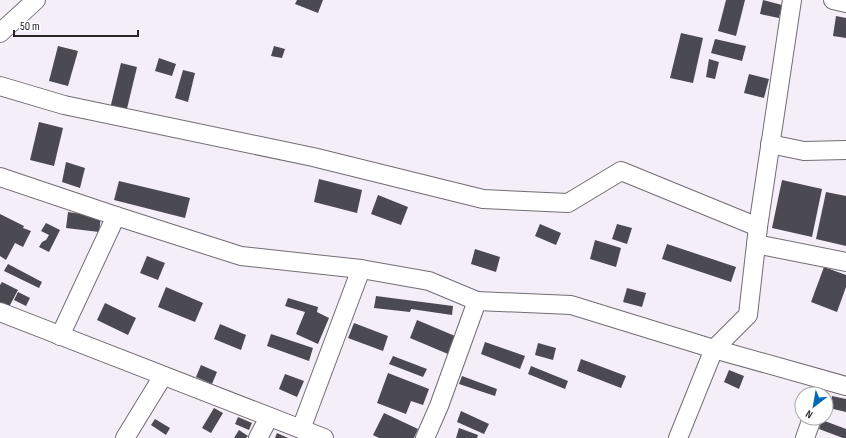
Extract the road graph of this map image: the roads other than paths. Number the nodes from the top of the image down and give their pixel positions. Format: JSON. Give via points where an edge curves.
{"nodes":[{"id":1,"x":36,"y":0,"type":"edge"},
{"id":2,"x":792,"y":0,"type":"edge"},
{"id":3,"x":833,"y":0,"type":"edge"},
{"id":4,"x":846,"y":3,"type":"edge"},
{"id":5,"x":0,"y":33,"type":"edge"},
{"id":6,"x":0,"y":86,"type":"edge"},
{"id":7,"x":770,"y":144,"type":"junction"},
{"id":8,"x":846,"y":150,"type":"edge"},
{"id":9,"x":0,"y":177,"type":"edge"},
{"id":10,"x":116,"y":216,"type":"junction"},
{"id":11,"x":757,"y":235,"type":"junction"},
{"id":12,"x":846,"y":262,"type":"edge"},
{"id":13,"x":361,"y":269,"type":"junction"},
{"id":14,"x":477,"y":301,"type":"junction"},
{"id":15,"x":0,"y":312,"type":"edge"},
{"id":16,"x":60,"y":336,"type":"junction"},
{"id":17,"x":714,"y":348,"type":"junction"},
{"id":18,"x":163,"y":376,"type":"junction"},
{"id":19,"x":821,"y":386,"type":"edge"},
{"id":20,"x":846,"y":386,"type":"edge"},
{"id":21,"x":834,"y":387,"type":"edge"},
{"id":22,"x":269,"y":417,"type":"junction"},
{"id":23,"x":809,"y":426,"type":"edge"},
{"id":24,"x":301,"y":429,"type":"junction"},
{"id":25,"x":125,"y":438,"type":"edge"},
{"id":26,"x":258,"y":438,"type":"edge"},
{"id":27,"x":324,"y":438,"type":"edge"},
{"id":28,"x":425,"y":438,"type":"edge"},
{"id":29,"x":678,"y":438,"type":"edge"},
{"id":30,"x":805,"y":438,"type":"edge"}],
"edges":[{"from":1,"to":5,"type":"street"},
{"from":2,"to":7,"type":"street"},
{"from":3,"to":4,"type":"street"},
{"from":6,"to":11,"type":"street","via":[[64,105],[313,158],[483,199],[568,203],[620,171]]},
{"from":7,"to":8,"type":"street","via":[[804,151]]},
{"from":7,"to":11,"type":"street"},
{"from":9,"to":10,"type":"street"},
{"from":10,"to":13,"type":"street","via":[[241,256]]},
{"from":10,"to":16,"type":"street"},
{"from":11,"to":12,"type":"street"},
{"from":11,"to":17,"type":"street","via":[[748,315]]},
{"from":13,"to":14,"type":"street","via":[[429,281]]},
{"from":13,"to":24,"type":"street"},
{"from":14,"to":17,"type":"street","via":[[571,305]]},
{"from":14,"to":28,"type":"street"},
{"from":15,"to":16,"type":"street"},
{"from":16,"to":18,"type":"street"},
{"from":17,"to":19,"type":"street"},
{"from":17,"to":29,"type":"street"},
{"from":18,"to":22,"type":"street"},
{"from":18,"to":25,"type":"street"},
{"from":20,"to":21,"type":"street"},
{"from":22,"to":24,"type":"street"},
{"from":22,"to":26,"type":"street"},
{"from":23,"to":30,"type":"street"},
{"from":24,"to":27,"type":"street"}]}
